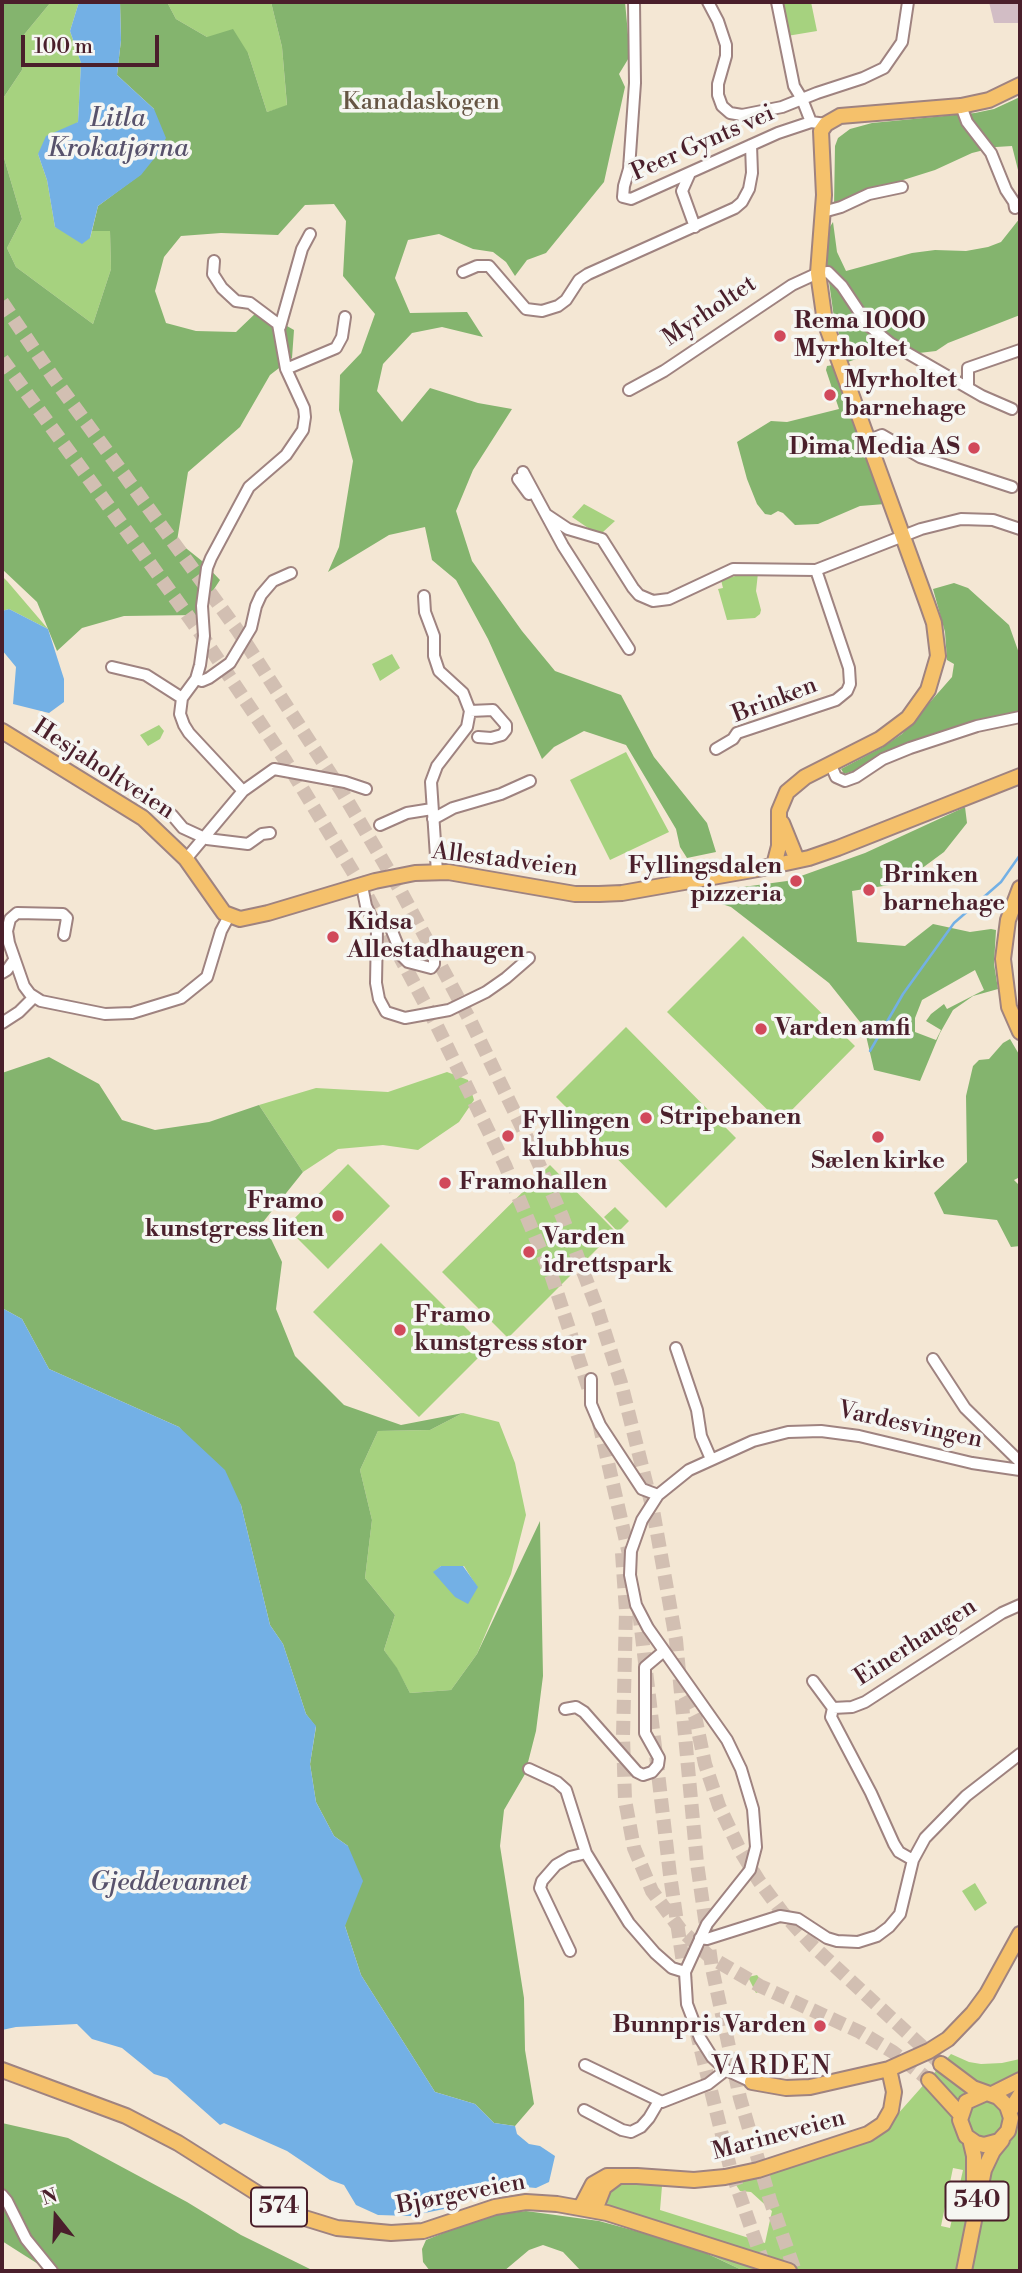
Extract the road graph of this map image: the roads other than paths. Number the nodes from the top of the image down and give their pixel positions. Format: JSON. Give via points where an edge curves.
{"nodes":[{"id":1,"x":634,"y":2,"type":"edge"},
{"id":2,"x":708,"y":2,"type":"edge"},
{"id":3,"x":777,"y":2,"type":"edge"},
{"id":4,"x":908,"y":2,"type":"edge"},
{"id":5,"x":1020,"y":85,"type":"edge"},
{"id":6,"x":802,"y":100,"type":"junction"},
{"id":7,"x":961,"y":106,"type":"junction"},
{"id":8,"x":818,"y":123,"type":"junction"},
{"id":9,"x":751,"y":145,"type":"junction"},
{"id":10,"x":690,"y":173,"type":"junction"},
{"id":11,"x":902,"y":187,"type":"dead end"},
{"id":12,"x":1015,"y":208,"type":"dead end"},
{"id":13,"x":823,"y":212,"type":"junction"},
{"id":14,"x":695,"y":227,"type":"junction"},
{"id":15,"x":310,"y":234,"type":"dead end"},
{"id":16,"x":214,"y":261,"type":"dead end"},
{"id":17,"x":463,"y":272,"type":"dead end"},
{"id":18,"x":818,"y":273,"type":"junction"},
{"id":19,"x":345,"y":317,"type":"dead end"},
{"id":20,"x":279,"y":327,"type":"junction"},
{"id":21,"x":1020,"y":350,"type":"edge"},
{"id":22,"x":286,"y":369,"type":"junction"},
{"id":23,"x":968,"y":387,"type":"junction"},
{"id":24,"x":629,"y":390,"type":"dead end"},
{"id":25,"x":1012,"y":409,"type":"dead end"},
{"id":26,"x":867,"y":440,"type":"junction"},
{"id":27,"x":521,"y":475,"type":"dead end"},
{"id":28,"x":1012,"y":488,"type":"dead end"},
{"id":29,"x":547,"y":515,"type":"junction"},
{"id":30,"x":1020,"y":529,"type":"edge"},
{"id":31,"x":903,"y":536,"type":"junction"},
{"id":32,"x":816,"y":569,"type":"junction"},
{"id":33,"x":291,"y":573,"type":"dead end"},
{"id":34,"x":424,"y":596,"type":"dead end"},
{"id":35,"x":629,"y":649,"type":"dead end"},
{"id":36,"x":112,"y":667,"type":"dead end"},
{"id":37,"x":196,"y":679,"type":"junction"},
{"id":38,"x":182,"y":698,"type":"junction"},
{"id":39,"x":470,"y":711,"type":"junction"},
{"id":40,"x":1020,"y":717,"type":"edge"},
{"id":41,"x":2,"y":731,"type":"edge"},
{"id":42,"x":478,"y":737,"type":"dead end"},
{"id":43,"x":716,"y":749,"type":"dead end"},
{"id":44,"x":830,"y":763,"type":"junction"},
{"id":45,"x":1020,"y":778,"type":"edge"},
{"id":46,"x":530,"y":781,"type":"dead end"},
{"id":47,"x":366,"y":789,"type":"dead end"},
{"id":48,"x":243,"y":791,"type":"junction"},
{"id":49,"x":172,"y":814,"type":"dead end"},
{"id":50,"x":433,"y":814,"type":"junction"},
{"id":51,"x":779,"y":815,"type":"junction"},
{"id":52,"x":380,"y":825,"type":"dead end"},
{"id":53,"x":270,"y":833,"type":"dead end"},
{"id":54,"x":204,"y":839,"type":"junction"},
{"id":55,"x":186,"y":859,"type":"junction"},
{"id":56,"x":797,"y":860,"type":"junction"},
{"id":57,"x":774,"y":865,"type":"junction"},
{"id":58,"x":438,"y":872,"type":"junction"},
{"id":59,"x":362,"y":886,"type":"junction"},
{"id":60,"x":1020,"y":888,"type":"edge"},
{"id":61,"x":229,"y":916,"type":"junction"},
{"id":62,"x":375,"y":924,"type":"junction"},
{"id":63,"x":4,"y":931,"type":"edge"},
{"id":64,"x":65,"y":935,"type":"dead end"},
{"id":65,"x":434,"y":950,"type":"dead end"},
{"id":66,"x":529,"y":958,"type":"dead end"},
{"id":67,"x":14,"y":960,"type":"junction"},
{"id":68,"x":2,"y":973,"type":"edge"},
{"id":69,"x":34,"y":997,"type":"junction"},
{"id":70,"x":2,"y":1023,"type":"edge"},
{"id":71,"x":1020,"y":1032,"type":"edge"},
{"id":72,"x":676,"y":1348,"type":"dead end"},
{"id":73,"x":933,"y":1359,"type":"dead end"},
{"id":74,"x":590,"y":1379,"type":"dead end"},
{"id":75,"x":711,"y":1459,"type":"junction"},
{"id":76,"x":1020,"y":1461,"type":"edge"},
{"id":77,"x":1020,"y":1470,"type":"edge"},
{"id":78,"x":658,"y":1495,"type":"junction"},
{"id":79,"x":1020,"y":1605,"type":"edge"},
{"id":80,"x":664,"y":1651,"type":"junction"},
{"id":81,"x":813,"y":1681,"type":"dead end"},
{"id":82,"x":833,"y":1708,"type":"junction"},
{"id":83,"x":565,"y":1709,"type":"dead end"},
{"id":84,"x":1020,"y":1754,"type":"edge"},
{"id":85,"x":530,"y":1769,"type":"dead end"},
{"id":86,"x":586,"y":1853,"type":"junction"},
{"id":87,"x":913,"y":1860,"type":"junction"},
{"id":88,"x":1020,"y":1934,"type":"edge"},
{"id":89,"x":700,"y":1938,"type":"junction"},
{"id":90,"x":570,"y":1951,"type":"dead end"},
{"id":91,"x":685,"y":1972,"type":"junction"},
{"id":92,"x":942,"y":2064,"type":"tunnel mouth"},
{"id":93,"x":585,"y":2065,"type":"dead end"},
{"id":94,"x":889,"y":2068,"type":"junction"},
{"id":95,"x":2,"y":2070,"type":"edge"},
{"id":96,"x":726,"y":2070,"type":"junction"},
{"id":97,"x":929,"y":2080,"type":"tunnel mouth"},
{"id":98,"x":1020,"y":2080,"type":"edge"},
{"id":99,"x":752,"y":2082,"type":"joint"},
{"id":100,"x":988,"y":2094,"type":"junction"},
{"id":101,"x":1020,"y":2095,"type":"edge"},
{"id":102,"x":659,"y":2101,"type":"junction"},
{"id":103,"x":584,"y":2110,"type":"dead end"},
{"id":104,"x":1010,"y":2111,"type":"junction"},
{"id":105,"x":960,"y":2114,"type":"junction"},
{"id":106,"x":1005,"y":2137,"type":"junction"},
{"id":107,"x":970,"y":2140,"type":"junction"},
{"id":108,"x":2,"y":2195,"type":"edge"},
{"id":109,"x":588,"y":2209,"type":"junction"},
{"id":110,"x":52,"y":2271,"type":"edge"},
{"id":111,"x":789,"y":2271,"type":"edge"},
{"id":112,"x":954,"y":2271,"type":"edge"},
{"id":113,"x":964,"y":2271,"type":"edge"}],
"edges":[{"from":1,"to":10,"type":"street","name":"Peer Gynts vei","via":[[635,83],[624,197],[631,199]]},
{"from":2,"to":6,"type":"street","name":"Peer Gynts vei","via":[[726,45],[718,84],[722,106],[730,113],[757,114]]},
{"from":3,"to":6,"type":"street","via":[[794,86]]},
{"from":4,"to":6,"type":"street","via":[[902,42],[884,68]]},
{"from":5,"to":7,"type":"main road","via":[[989,100]]},
{"from":6,"to":8,"type":"street"},
{"from":7,"to":8,"type":"main road","via":[[845,115]]},
{"from":7,"to":12,"type":"street","via":[[967,122],[991,153]]},
{"from":8,"to":9,"type":"street","name":"Peer Gynts vei"},
{"from":8,"to":13,"type":"main road"},
{"from":9,"to":10,"type":"street","name":"Peer Gynts vei"},
{"from":9,"to":14,"type":"street","via":[[752,173],[746,196],[735,208]]},
{"from":10,"to":14,"type":"street","via":[[682,191]]},
{"from":11,"to":13,"type":"street"},
{"from":13,"to":18,"type":"main road"},
{"from":14,"to":17,"type":"street","via":[[589,274],[579,280],[566,300],[542,311],[520,304],[489,266]]},
{"from":15,"to":20,"type":"street"},
{"from":16,"to":20,"type":"street","via":[[213,274],[222,288],[236,301],[263,311]]},
{"from":18,"to":23,"type":"street","via":[[834,276],[868,325],[890,343]]},
{"from":18,"to":24,"type":"street","name":"Myrholtet"},
{"from":18,"to":26,"type":"main road","via":[[825,322]]},
{"from":19,"to":22,"type":"street","via":[[336,348]]},
{"from":20,"to":22,"type":"street"},
{"from":21,"to":23,"type":"street","via":[[968,368]]},
{"from":22,"to":37,"type":"street","via":[[304,408],[303,430],[286,455],[249,487],[211,558]]},
{"from":23,"to":25,"type":"street"},
{"from":26,"to":28,"type":"street","via":[[882,435],[920,457]]},
{"from":26,"to":31,"type":"main road"},
{"from":27,"to":29,"type":"street"},
{"from":29,"to":32,"type":"street","via":[[568,529],[602,539],[633,588],[653,601],[670,599],[733,569]]},
{"from":29,"to":35,"type":"street"},
{"from":30,"to":31,"type":"street","via":[[993,520],[961,519]]},
{"from":31,"to":32,"type":"street"},
{"from":31,"to":44,"type":"main road","via":[[934,623],[938,656],[934,674],[908,719],[880,739]]},
{"from":32,"to":43,"type":"street","name":"Brinken","via":[[849,668],[847,691],[836,700],[737,733]]},
{"from":33,"to":37,"type":"street","via":[[273,581],[261,595],[251,628],[230,663],[209,678]]},
{"from":34,"to":39,"type":"street","via":[[439,671],[463,693]]},
{"from":36,"to":38,"type":"street","via":[[146,675]]},
{"from":37,"to":38,"type":"street"},
{"from":38,"to":48,"type":"street","via":[[184,725]]},
{"from":39,"to":42,"type":"street","via":[[493,710],[506,725],[502,735]]},
{"from":39,"to":50,"type":"street","via":[[467,727],[433,772]]},
{"from":40,"to":44,"type":"street","via":[[910,748],[845,781],[836,777]]},
{"from":41,"to":55,"type":"main road","name":"Hesjaholtveien","via":[[143,818]]},
{"from":44,"to":51,"type":"main road","via":[[793,785]]},
{"from":45,"to":56,"type":"main road"},
{"from":46,"to":50,"type":"street"},
{"from":47,"to":48,"type":"street","via":[[274,769]]},
{"from":48,"to":54,"type":"street"},
{"from":49,"to":54,"type":"street","via":[[183,828]]},
{"from":50,"to":52,"type":"street","via":[[407,813]]},
{"from":50,"to":58,"type":"street"},
{"from":51,"to":56,"type":"main road"},
{"from":51,"to":57,"type":"main road"},
{"from":53,"to":54,"type":"street","via":[[248,844]]},
{"from":54,"to":55,"type":"street"},
{"from":55,"to":61,"type":"main road","name":"Hesjaholtveien","via":[[216,905]]},
{"from":56,"to":57,"type":"main road"},
{"from":57,"to":58,"type":"main road","name":"Allestadveien","via":[[609,894],[575,894]]},
{"from":58,"to":59,"type":"main road","name":"Allestadveien","via":[[395,876]]},
{"from":59,"to":61,"type":"main road","name":"Allestadveien","via":[[268,913],[240,919]]},
{"from":59,"to":62,"type":"street"},
{"from":60,"to":71,"type":"main road","via":[[1008,920],[1003,958],[1009,1007]]},
{"from":61,"to":69,"type":"street","via":[[207,977],[181,998],[115,1014]]},
{"from":62,"to":65,"type":"street","via":[[390,926],[402,956],[412,964],[431,968]]},
{"from":62,"to":66,"type":"street","via":[[379,999],[386,1012],[399,1017],[457,1007],[506,978]]},
{"from":63,"to":64,"type":"street","via":[[18,913],[52,913],[66,916]]},
{"from":63,"to":67,"type":"street"},
{"from":67,"to":68,"type":"street"},
{"from":67,"to":69,"type":"street","via":[[24,986]]},
{"from":69,"to":70,"type":"street"},
{"from":72,"to":75,"type":"street"},
{"from":73,"to":76,"type":"street","name":"Vardesvingen","via":[[965,1408]]},
{"from":74,"to":78,"type":"street","via":[[600,1425],[642,1489]]},
{"from":75,"to":77,"type":"street","name":"Vardesvingen","via":[[771,1436],[821,1431]]},
{"from":75,"to":78,"type":"street","name":"Vardesvingen"},
{"from":78,"to":80,"type":"street","name":"Vardesvingen","via":[[635,1538],[630,1575],[636,1605]]},
{"from":79,"to":82,"type":"street","name":"Einerhaugen","via":[[865,1702]]},
{"from":80,"to":83,"type":"street","via":[[645,1667],[645,1733],[659,1758],[652,1772],[636,1772],[584,1712],[576,1707]]},
{"from":80,"to":89,"type":"street","name":"Vardesvingen","via":[[727,1740],[748,1788],[756,1826],[750,1870]]},
{"from":81,"to":82,"type":"street","name":"Einerhaugen"},
{"from":82,"to":87,"type":"street","name":"Einerhaugen","via":[[831,1717],[894,1844]]},
{"from":84,"to":87,"type":"street","via":[[940,1820]]},
{"from":85,"to":86,"type":"street","via":[[566,1790]]},
{"from":86,"to":90,"type":"street","via":[[556,1865],[540,1888]]},
{"from":86,"to":91,"type":"street","via":[[641,1939],[672,1968]]},
{"from":87,"to":89,"type":"street","via":[[900,1914],[877,1936],[858,1942],[837,1941],[798,1919],[780,1916]]},
{"from":88,"to":94,"type":"main road","name":"Vardesvingen","via":[[965,2022],[938,2046]]},
{"from":89,"to":91,"type":"street","name":"Vardesvingen"},
{"from":91,"to":96,"type":"street","name":"Vardesvingen","via":[[695,2030]]},
{"from":92,"to":100,"type":"main road"},
{"from":93,"to":102,"type":"street"},
{"from":94,"to":99,"type":"main road","name":"Vardesvingen","via":[[797,2088]]},
{"from":94,"to":109,"type":"main road","name":"Marineveien","via":[[894,2092],[888,2118],[876,2130],[725,2178],[624,2175],[611,2180]]},
{"from":95,"to":109,"type":"main road","name":"Bjørgeveien","number":"574","via":[[126,2116],[279,2207],[337,2228],[423,2231],[484,2209],[526,2202]]},
{"from":96,"to":99,"type":"street","name":"Vardesvingen"},
{"from":96,"to":102,"type":"street","via":[[688,2094]]},
{"from":97,"to":105,"type":"main road"},
{"from":98,"to":100,"type":"main road"},
{"from":100,"to":104,"type":"main road","via":[[1003,2101]]},
{"from":100,"to":105,"type":"main road","via":[[971,2098]]},
{"from":101,"to":104,"type":"main road","number":"540"},
{"from":102,"to":103,"type":"street","via":[[641,2127],[631,2132]]},
{"from":104,"to":106,"type":"main road","number":"540","via":[[1011,2125]]},
{"from":105,"to":107,"type":"main road","number":"540"},
{"from":106,"to":107,"type":"main road","number":"540","via":[[984,2145]]},
{"from":106,"to":113,"type":"main road","number":"540","via":[[984,2170]]},
{"from":107,"to":112,"type":"main road","number":"540","via":[[975,2178]]},
{"from":108,"to":110,"type":"street","via":[[26,2239]]},
{"from":109,"to":111,"type":"main road","name":"Bjørgeveien","number":"574"}]}
